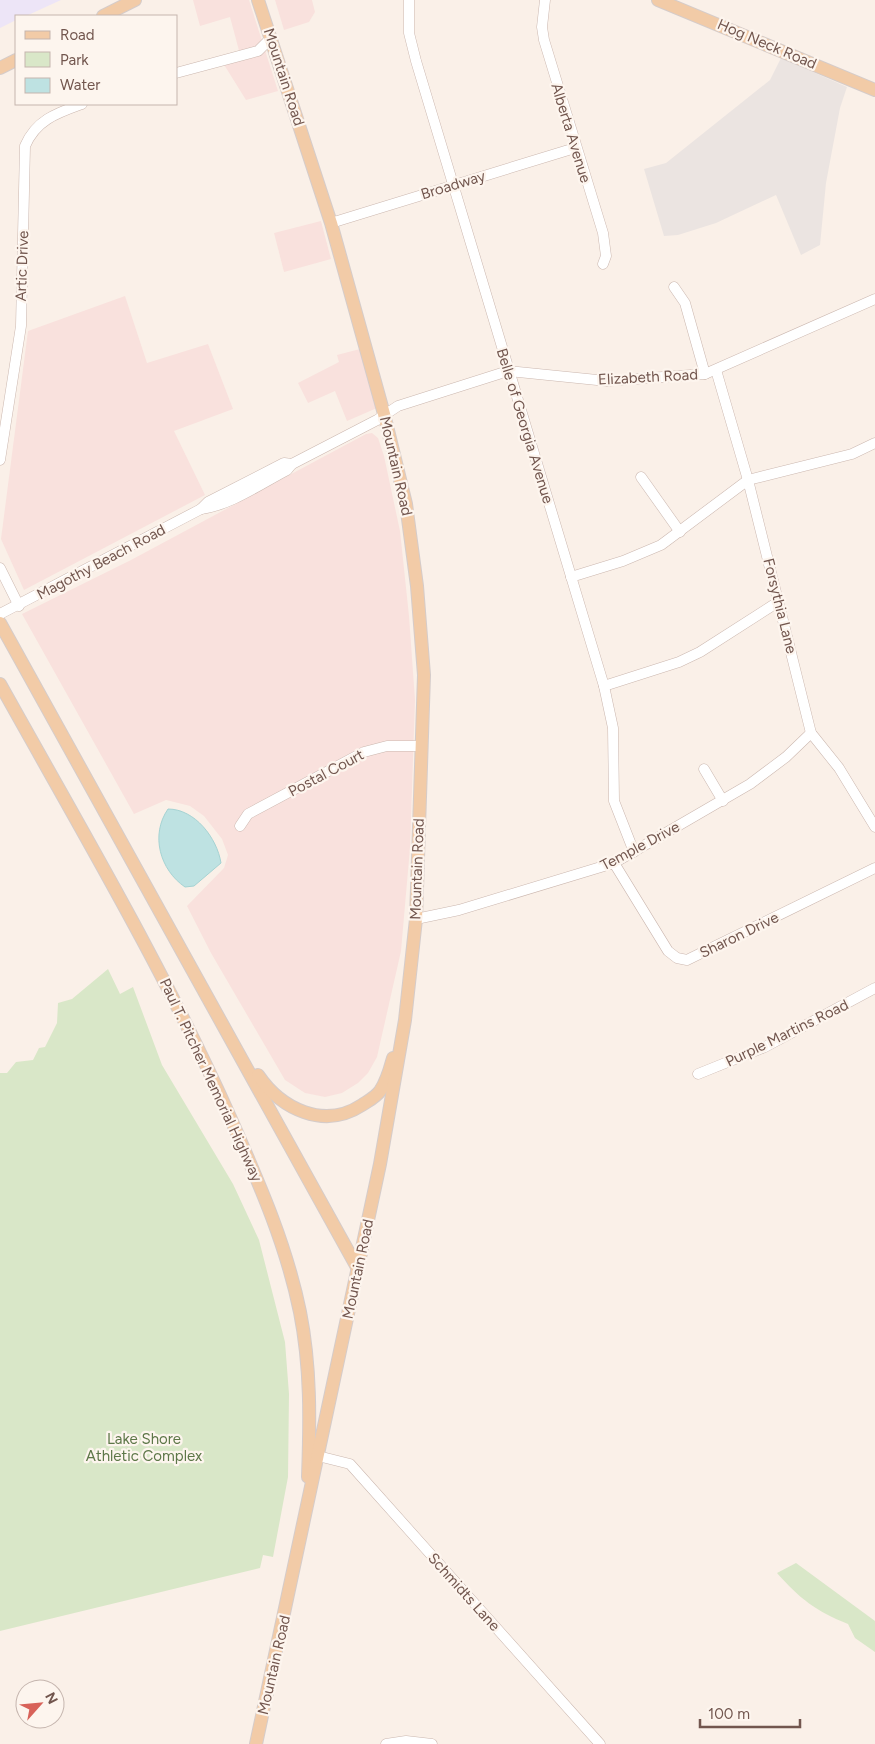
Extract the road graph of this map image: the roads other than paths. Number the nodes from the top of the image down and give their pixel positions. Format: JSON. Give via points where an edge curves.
{"nodes":[{"id":1,"x":135,"y":0,"type":"edge"},
{"id":2,"x":258,"y":0,"type":"edge"},
{"id":3,"x":409,"y":0,"type":"edge"},
{"id":4,"x":544,"y":0,"type":"edge"},
{"id":5,"x":658,"y":0,"type":"edge"},
{"id":6,"x":673,"y":3,"type":"edge"},
{"id":7,"x":105,"y":15,"type":"edge"},
{"id":8,"x":271,"y":38,"type":"junction"},
{"id":9,"x":258,"y":51,"type":"junction"},
{"id":10,"x":15,"y":60,"type":"edge"},
{"id":11,"x":280,"y":64,"type":"junction"},
{"id":12,"x":0,"y":68,"type":"edge"},
{"id":13,"x":178,"y":72,"type":"edge"},
{"id":14,"x":875,"y":90,"type":"edge"},
{"id":15,"x":79,"y":105,"type":"edge"},
{"id":16,"x":575,"y":148,"type":"junction"},
{"id":17,"x":453,"y":185,"type":"junction"},
{"id":18,"x":331,"y":223,"type":"junction"},
{"id":19,"x":603,"y":264,"type":"dead end"},
{"id":20,"x":674,"y":287,"type":"dead end"},
{"id":21,"x":875,"y":299,"type":"edge"},
{"id":22,"x":716,"y":370,"type":"junction"},
{"id":23,"x":508,"y":372,"type":"junction"},
{"id":24,"x":705,"y":374,"type":"junction"},
{"id":25,"x":384,"y":414,"type":"junction"},
{"id":26,"x":875,"y":443,"type":"edge"},
{"id":27,"x":0,"y":460,"type":"edge"},
{"id":28,"x":641,"y":477,"type":"dead end"},
{"id":29,"x":748,"y":480,"type":"junction"},
{"id":30,"x":680,"y":532,"type":"junction"},
{"id":31,"x":0,"y":568,"type":"edge"},
{"id":32,"x":570,"y":577,"type":"junction"},
{"id":33,"x":778,"y":602,"type":"junction"},
{"id":34,"x":19,"y":606,"type":"junction"},
{"id":35,"x":0,"y":614,"type":"edge"},
{"id":36,"x":0,"y":623,"type":"edge"},
{"id":37,"x":0,"y":684,"type":"edge"},
{"id":38,"x":604,"y":686,"type":"junction"},
{"id":39,"x":811,"y":733,"type":"junction"},
{"id":40,"x":421,"y":746,"type":"junction"},
{"id":41,"x":704,"y":768,"type":"dead end"},
{"id":42,"x":723,"y":801,"type":"junction"},
{"id":43,"x":240,"y":826,"type":"dead end"},
{"id":44,"x":875,"y":827,"type":"edge"},
{"id":45,"x":634,"y":852,"type":"junction"},
{"id":46,"x":614,"y":863,"type":"junction"},
{"id":47,"x":875,"y":868,"type":"edge"},
{"id":48,"x":416,"y":918,"type":"junction"},
{"id":49,"x":875,"y":988,"type":"edge"},
{"id":50,"x":209,"y":998,"type":"junction"},
{"id":51,"x":405,"y":1020,"type":"junction"},
{"id":52,"x":698,"y":1074,"type":"dead end"},
{"id":53,"x":358,"y":1270,"type":"junction"},
{"id":54,"x":318,"y":1456,"type":"junction"},
{"id":55,"x":306,"y":1512,"type":"junction"},
{"id":56,"x":256,"y":1744,"type":"edge"},
{"id":57,"x":386,"y":1744,"type":"edge"},
{"id":58,"x":432,"y":1744,"type":"edge"},
{"id":59,"x":600,"y":1744,"type":"edge"}],
"edges":[{"from":1,"to":7,"type":"main road"},
{"from":2,"to":8,"type":"main road","name":"Mountain Road"},
{"from":3,"to":17,"type":"street","name":"Belle of Georgia Avenue","via":[[408,33]]},
{"from":4,"to":16,"type":"street","name":"Alberta Avenue","via":[[544,40]]},
{"from":5,"to":6,"type":"main road","name":"Hog Neck Road"},
{"from":6,"to":14,"type":"main road","name":"Hog Neck Road"},
{"from":8,"to":9,"type":"street"},
{"from":8,"to":11,"type":"main road","name":"Mountain Road"},
{"from":9,"to":11,"type":"street"},
{"from":9,"to":13,"type":"street"},
{"from":10,"to":12,"type":"main road"},
{"from":11,"to":18,"type":"main road","name":"Mountain Road"},
{"from":15,"to":27,"type":"street","name":"Artic Drive","via":[[42,122],[30,133],[25,146],[20,326]]},
{"from":16,"to":17,"type":"street","name":"Broadway"},
{"from":16,"to":19,"type":"street","name":"Alberta Avenue","via":[[603,233],[606,256]]},
{"from":17,"to":18,"type":"street","name":"Broadway"},
{"from":17,"to":23,"type":"street","name":"Belle of Georgia Avenue"},
{"from":18,"to":25,"type":"main road","name":"Mountain Road"},
{"from":20,"to":24,"type":"street","via":[[685,303]]},
{"from":21,"to":22,"type":"street","name":"Elizabeth Road"},
{"from":22,"to":24,"type":"street","name":"Elizabeth Road"},
{"from":22,"to":29,"type":"street","name":"Forsythia Lane"},
{"from":23,"to":24,"type":"street","name":"Elizabeth Road","via":[[616,381]]},
{"from":23,"to":25,"type":"street","name":"Elizabeth Road","via":[[398,406]]},
{"from":23,"to":32,"type":"street","name":"Belle of Georgia Avenue"},
{"from":25,"to":34,"type":"street","name":"Magothy Beach Road","via":[[292,464],[287,470],[212,508],[201,509]]},
{"from":25,"to":40,"type":"main road","name":"Mountain Road","via":[[406,504],[417,586],[424,675]]},
{"from":26,"to":29,"type":"street","via":[[852,454]]},
{"from":28,"to":30,"type":"street"},
{"from":29,"to":30,"type":"street"},
{"from":29,"to":33,"type":"street","name":"Forsythia Lane"},
{"from":30,"to":32,"type":"street","via":[[635,557]]},
{"from":31,"to":34,"type":"street"},
{"from":32,"to":38,"type":"street","name":"Belle of Georgia Avenue"},
{"from":33,"to":38,"type":"street","via":[[700,652]]},
{"from":33,"to":39,"type":"street","name":"Forsythia Lane"},
{"from":34,"to":35,"type":"street","name":"Magothy Beach Road"},
{"from":36,"to":50,"type":"main road","name":"Paul T. Pitcher Memorial Highway"},
{"from":37,"to":55,"type":"main road","name":"Paul T. Pitcher Memorial Highway","via":[[182,1014],[276,1225],[296,1293],[307,1365],[310,1428]]},
{"from":38,"to":45,"type":"street","name":"Belle of Georgia Avenue","via":[[612,728],[614,801]]},
{"from":39,"to":42,"type":"street","name":"Temple Drive","via":[[769,771]]},
{"from":39,"to":44,"type":"street","name":"Forsythia Lane","via":[[839,768]]},
{"from":40,"to":43,"type":"street","name":"Postal Court","via":[[387,746],[364,752],[248,814]]},
{"from":40,"to":48,"type":"main road","name":"Mountain Road"},
{"from":41,"to":42,"type":"street"},
{"from":42,"to":45,"type":"street","name":"Temple Drive"},
{"from":45,"to":46,"type":"street","name":"Temple Drive"},
{"from":46,"to":47,"type":"street","name":"Sharon Drive","via":[[668,951],[687,960]]},
{"from":46,"to":48,"type":"street","name":"Temple Drive","via":[[459,910]]},
{"from":48,"to":51,"type":"main road","name":"Mountain Road"},
{"from":49,"to":52,"type":"street","name":"Purple Martins Road","via":[[765,1046]]},
{"from":50,"to":51,"type":"main road","via":[[273,1094],[286,1105],[317,1116],[344,1114],[357,1109],[380,1092]]},
{"from":50,"to":53,"type":"main road","name":"Paul T. Pitcher Memorial Highway"},
{"from":51,"to":53,"type":"main road","name":"Mountain Road","via":[[384,1146]]},
{"from":53,"to":54,"type":"main road","name":"Mountain Road"},
{"from":54,"to":55,"type":"main road","name":"Mountain Road"},
{"from":54,"to":59,"type":"street","name":"Schmidts Lane","via":[[350,1464]]},
{"from":55,"to":56,"type":"main road","name":"Mountain Road"},
{"from":57,"to":58,"type":"street","via":[[406,1740]]}]}
